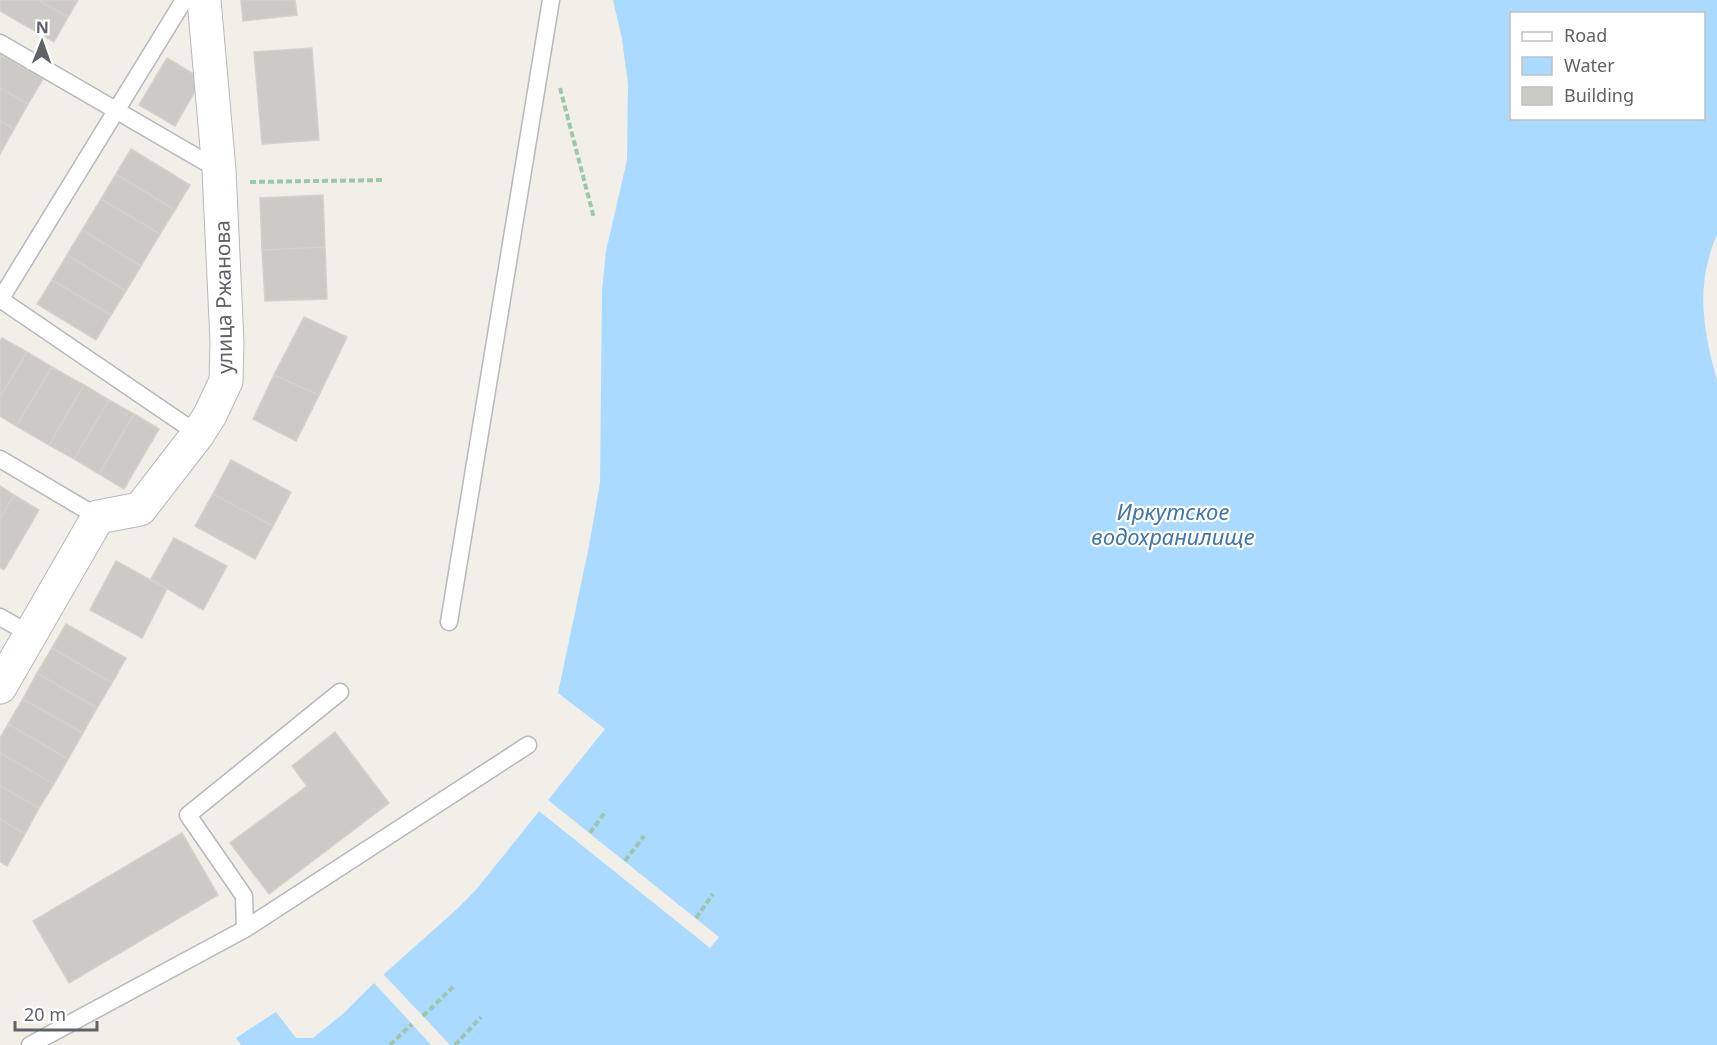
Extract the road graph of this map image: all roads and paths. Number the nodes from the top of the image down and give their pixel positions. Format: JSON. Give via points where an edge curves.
{"nodes":[{"id":1,"x":184,"y":0,"type":"edge"},
{"id":2,"x":204,"y":0,"type":"edge"},
{"id":3,"x":551,"y":0,"type":"edge"},
{"id":4,"x":0,"y":43,"type":"edge"},
{"id":5,"x":559,"y":83,"type":"dead end"},
{"id":6,"x":116,"y":112,"type":"junction"},
{"id":7,"x":230,"y":176,"type":"junction"},
{"id":8,"x":384,"y":180,"type":"dead end"},
{"id":9,"x":594,"y":218,"type":"dead end"},
{"id":10,"x":0,"y":299,"type":"edge"},
{"id":11,"x":198,"y":434,"type":"junction"},
{"id":12,"x":0,"y":459,"type":"edge"},
{"id":13,"x":98,"y":517,"type":"junction"},
{"id":14,"x":0,"y":617,"type":"edge"},
{"id":15,"x":449,"y":622,"type":"dead end"},
{"id":16,"x":30,"y":634,"type":"junction"},
{"id":17,"x":0,"y":687,"type":"edge"},
{"id":18,"x":340,"y":692,"type":"dead end"},
{"id":19,"x":528,"y":745,"type":"dead end"},
{"id":20,"x":606,"y":812,"type":"dead end"},
{"id":21,"x":590,"y":833,"type":"dead end"},
{"id":22,"x":644,"y":836,"type":"dead end"},
{"id":23,"x":625,"y":861,"type":"dead end"},
{"id":24,"x":713,"y":894,"type":"dead end"},
{"id":25,"x":696,"y":918,"type":"dead end"},
{"id":26,"x":245,"y":929,"type":"junction"},
{"id":27,"x":455,"y":985,"type":"dead end"},
{"id":28,"x":423,"y":1016,"type":"dead end"},
{"id":29,"x":481,"y":1017,"type":"dead end"},
{"id":30,"x":412,"y":1024,"type":"dead end"},
{"id":31,"x":30,"y":1045,"type":"edge"},
{"id":32,"x":390,"y":1045,"type":"edge"},
{"id":33,"x":455,"y":1045,"type":"edge"}],
"edges":[{"from":1,"to":6,"type":"lane"},
{"from":2,"to":7,"type":"street","name":"улица Ржанова"},
{"from":3,"to":15,"type":"lane"},
{"from":4,"to":6,"type":"lane"},
{"from":5,"to":9,"type":"path"},
{"from":6,"to":7,"type":"lane"},
{"from":6,"to":10,"type":"lane"},
{"from":7,"to":8,"type":"path"},
{"from":7,"to":11,"type":"street","name":"улица Ржанова","via":[[226,381]]},
{"from":10,"to":11,"type":"lane"},
{"from":11,"to":13,"type":"street","name":"улица Ржанова","via":[[140,509]]},
{"from":12,"to":13,"type":"lane"},
{"from":13,"to":16,"type":"street"},
{"from":14,"to":16,"type":"lane"},
{"from":16,"to":17,"type":"street"},
{"from":18,"to":26,"type":"lane","via":[[188,815],[244,897]]},
{"from":19,"to":26,"type":"lane"},
{"from":20,"to":21,"type":"path"},
{"from":22,"to":23,"type":"path"},
{"from":24,"to":25,"type":"path"},
{"from":26,"to":31,"type":"lane"},
{"from":27,"to":28,"type":"path"},
{"from":29,"to":33,"type":"path"},
{"from":30,"to":32,"type":"path"}]}
